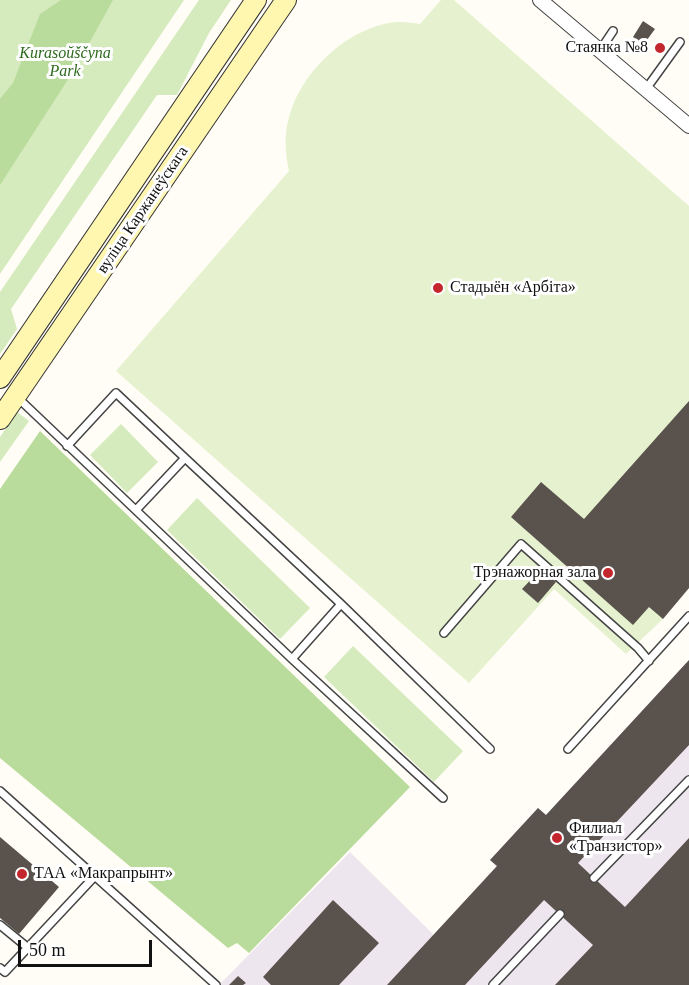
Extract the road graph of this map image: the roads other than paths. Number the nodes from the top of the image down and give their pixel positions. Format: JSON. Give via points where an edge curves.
{"nodes":[{"id":1,"x":256,"y":0,"type":"edge"},
{"id":2,"x":286,"y":0,"type":"edge"},
{"id":3,"x":544,"y":1,"type":"edge"},
{"id":4,"x":613,"y":31,"type":"dead end"},
{"id":5,"x":680,"y":42,"type":"dead end"},
{"id":6,"x":601,"y":50,"type":"junction"},
{"id":7,"x":646,"y":89,"type":"junction"},
{"id":8,"x":689,"y":126,"type":"edge"},
{"id":9,"x":0,"y":378,"type":"edge"},
{"id":10,"x":17,"y":396,"type":"junction"},
{"id":11,"x":0,"y":419,"type":"edge"},
{"id":12,"x":67,"y":446,"type":"junction"},
{"id":13,"x":185,"y":458,"type":"junction"},
{"id":14,"x":136,"y":510,"type":"junction"},
{"id":15,"x":341,"y":604,"type":"junction"},
{"id":16,"x":689,"y":616,"type":"edge"},
{"id":17,"x":444,"y":633,"type":"dead end"},
{"id":18,"x":292,"y":659,"type":"junction"},
{"id":19,"x":649,"y":661,"type":"junction"},
{"id":20,"x":490,"y":749,"type":"dead end"},
{"id":21,"x":568,"y":749,"type":"dead end"},
{"id":22,"x":689,"y":780,"type":"edge"},
{"id":23,"x":0,"y":791,"type":"edge"},
{"id":24,"x":443,"y":798,"type":"dead end"},
{"id":25,"x":94,"y":876,"type":"junction"},
{"id":26,"x":594,"y":878,"type":"dead end"},
{"id":27,"x":560,"y":914,"type":"dead end"},
{"id":28,"x":0,"y":925,"type":"edge"},
{"id":29,"x":27,"y":948,"type":"junction"},
{"id":30,"x":0,"y":968,"type":"edge"},
{"id":31,"x":216,"y":985,"type":"edge"},
{"id":32,"x":493,"y":985,"type":"edge"}],
"edges":[{"from":1,"to":9,"type":"main road","name":"вуліца Каржанеўскага"},
{"from":2,"to":10,"type":"main road","name":"вуліца Каржанеўскага"},
{"from":3,"to":6,"type":"street"},
{"from":4,"to":6,"type":"lane"},
{"from":5,"to":7,"type":"lane"},
{"from":6,"to":7,"type":"street"},
{"from":7,"to":8,"type":"street"},
{"from":9,"to":10,"type":"street"},
{"from":10,"to":11,"type":"main road","name":"вуліца Каржанеўскага"},
{"from":10,"to":12,"type":"lane"},
{"from":12,"to":13,"type":"lane","via":[[116,393]]},
{"from":12,"to":14,"type":"lane"},
{"from":13,"to":14,"type":"lane"},
{"from":13,"to":15,"type":"lane"},
{"from":14,"to":18,"type":"lane"},
{"from":15,"to":18,"type":"lane"},
{"from":15,"to":20,"type":"lane"},
{"from":16,"to":19,"type":"lane"},
{"from":17,"to":19,"type":"lane","via":[[521,544]]},
{"from":18,"to":24,"type":"lane"},
{"from":19,"to":21,"type":"lane"},
{"from":22,"to":26,"type":"lane"},
{"from":23,"to":25,"type":"lane"},
{"from":25,"to":29,"type":"lane"},
{"from":25,"to":31,"type":"lane"},
{"from":27,"to":32,"type":"lane"},
{"from":28,"to":29,"type":"lane"},
{"from":29,"to":30,"type":"lane","via":[[5,972]]}]}
